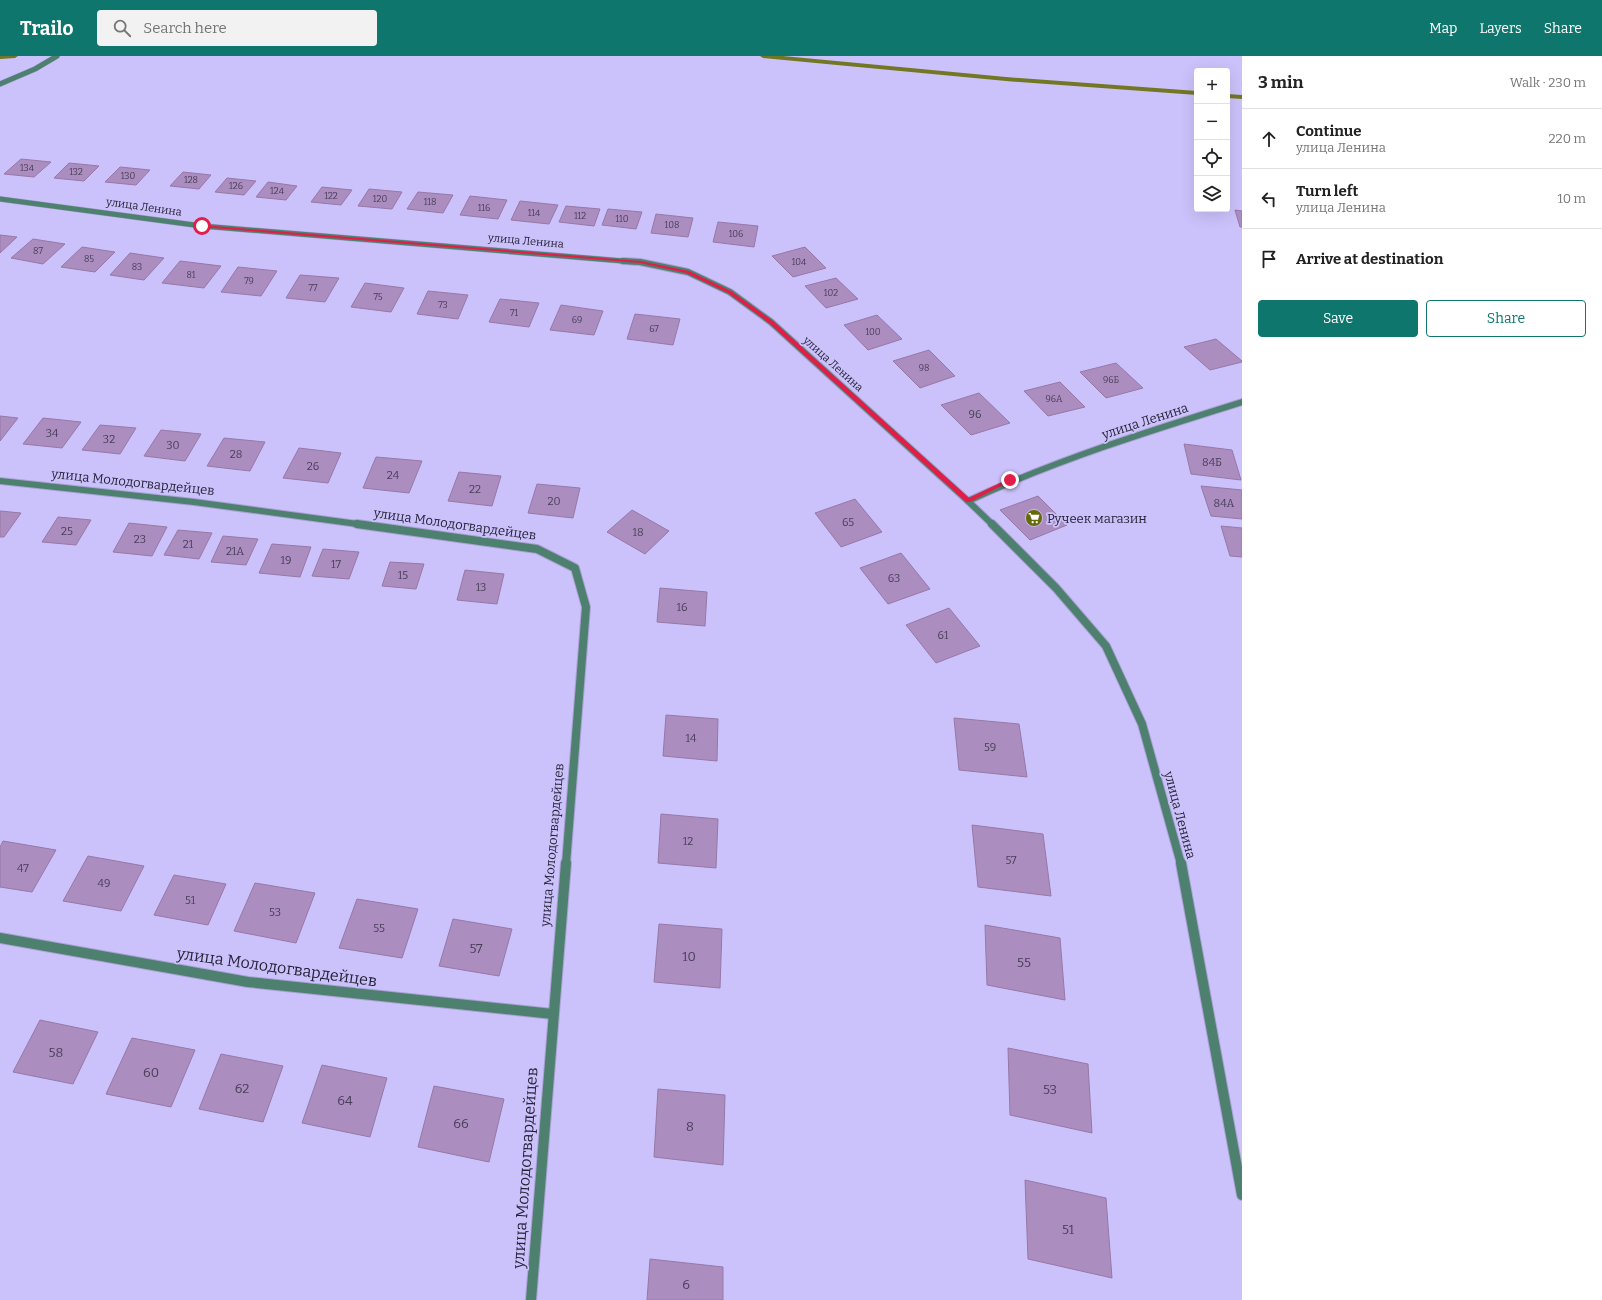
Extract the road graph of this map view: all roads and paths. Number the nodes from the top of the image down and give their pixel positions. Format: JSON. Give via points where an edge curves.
{"nodes":[{"id":1,"x":57,"y":56,"type":"edge"},
{"id":2,"x":0,"y":84,"type":"edge"},
{"id":3,"x":0,"y":199,"type":"edge"},
{"id":4,"x":1242,"y":402,"type":"edge"},
{"id":5,"x":0,"y":481,"type":"edge"},
{"id":6,"x":968,"y":500,"type":"junction"},
{"id":7,"x":0,"y":938,"type":"edge"},
{"id":8,"x":552,"y":1014,"type":"junction"},
{"id":9,"x":1242,"y":1195,"type":"edge"},
{"id":10,"x":531,"y":1300,"type":"edge"}],
"edges":[{"from":1,"to":2,"type":"street"},
{"from":3,"to":6,"type":"street","name":"улица Ленина","via":[[202,226],[640,262],[688,272],[730,292],[771,322]]},
{"from":4,"to":6,"type":"street","name":"улица Ленина","via":[[1060,462],[1010,480]]},
{"from":5,"to":8,"type":"street","name":"улица Молодогвардейцев","via":[[194,502],[537,549],[575,568],[586,606]]},
{"from":6,"to":9,"type":"street","name":"улица Ленина","via":[[1056,588],[1106,646],[1142,724],[1179,852]]},
{"from":7,"to":8,"type":"street","name":"улица Молодогвардейцев","via":[[248,982]]},
{"from":8,"to":10,"type":"street","name":"улица Молодогвардейцев"}]}
